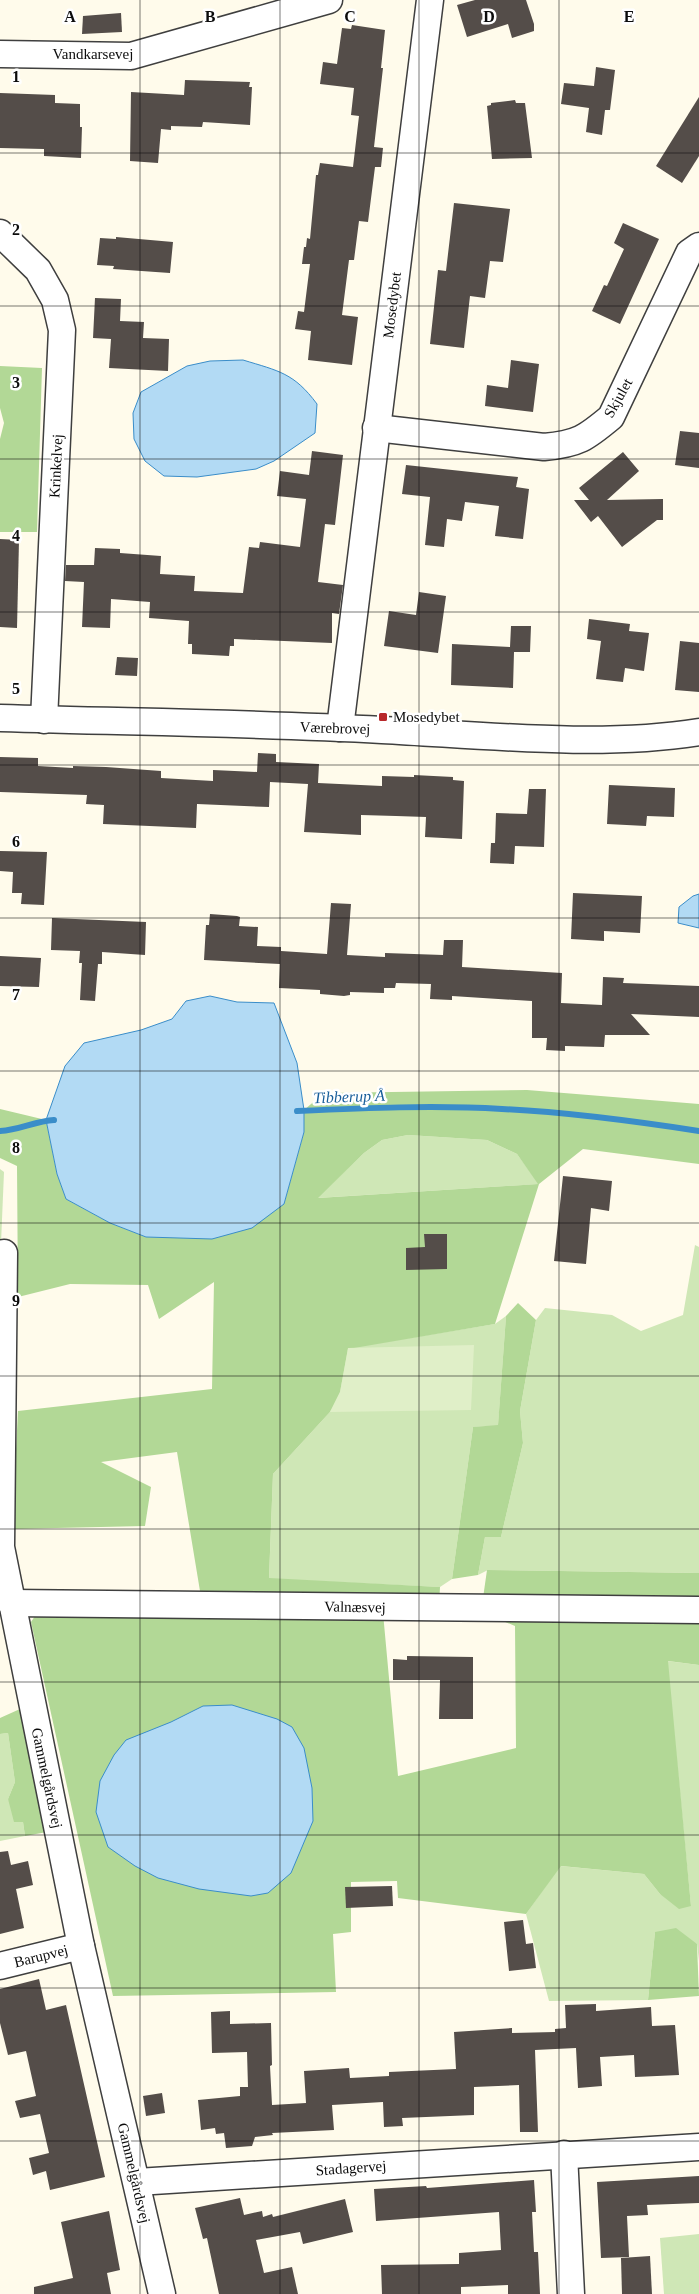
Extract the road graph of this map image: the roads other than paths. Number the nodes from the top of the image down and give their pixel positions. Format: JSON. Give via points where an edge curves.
{"nodes":[{"id":1,"x":329,"y":0,"type":"edge"},
{"id":2,"x":430,"y":0,"type":"edge"},
{"id":3,"x":0,"y":54,"type":"edge"},
{"id":4,"x":0,"y":233,"type":"edge"},
{"id":5,"x":699,"y":246,"type":"edge"},
{"id":6,"x":376,"y":428,"type":"junction"},
{"id":7,"x":0,"y":718,"type":"edge"},
{"id":8,"x":44,"y":720,"type":"junction"},
{"id":9,"x":340,"y":728,"type":"junction"},
{"id":10,"x":699,"y":732,"type":"edge"},
{"id":11,"x":4,"y":1254,"type":"dead end"},
{"id":12,"x":12,"y":1602,"type":"junction"},
{"id":13,"x":699,"y":1610,"type":"edge"},
{"id":14,"x":81,"y":1946,"type":"junction"},
{"id":15,"x":0,"y":1966,"type":"edge"},
{"id":16,"x":699,"y":2147,"type":"edge"},
{"id":17,"x":564,"y":2154,"type":"junction"},
{"id":18,"x":137,"y":2182,"type":"junction"},
{"id":19,"x":162,"y":2294,"type":"edge"},
{"id":20,"x":571,"y":2294,"type":"edge"}],
"edges":[{"from":1,"to":3,"type":"street","name":"Vandkarsevej","via":[[131,56]]},
{"from":2,"to":6,"type":"street","name":"Mosedybet"},
{"from":4,"to":8,"type":"street","name":"Krinkelvej","via":[[38,270],[55,300],[62,330]]},
{"from":5,"to":6,"type":"street","name":"Skjulet","via":[[689,253],[611,417],[590,435],[570,444],[544,447]]},
{"from":6,"to":9,"type":"street","name":"Mosedybet"},
{"from":7,"to":8,"type":"street","name":"Værebrovej"},
{"from":8,"to":9,"type":"street","name":"Værebrovej"},
{"from":9,"to":10,"type":"street","name":"Værebrovej","via":[[568,738],[634,738]]},
{"from":11,"to":12,"type":"street","name":"Gammelgårdsvej","via":[[1,1547]]},
{"from":12,"to":13,"type":"street","name":"Valnæsvej"},
{"from":12,"to":14,"type":"street","name":"Gammelgårdsvej"},
{"from":14,"to":15,"type":"street","name":"Barupvej"},
{"from":14,"to":18,"type":"street","name":"Gammelgårdsvej"},
{"from":16,"to":17,"type":"street","name":"Stadagervej"},
{"from":17,"to":18,"type":"street","name":"Stadagervej"},
{"from":17,"to":20,"type":"street"},
{"from":18,"to":19,"type":"street","name":"Gammelgårdsvej"}]}
